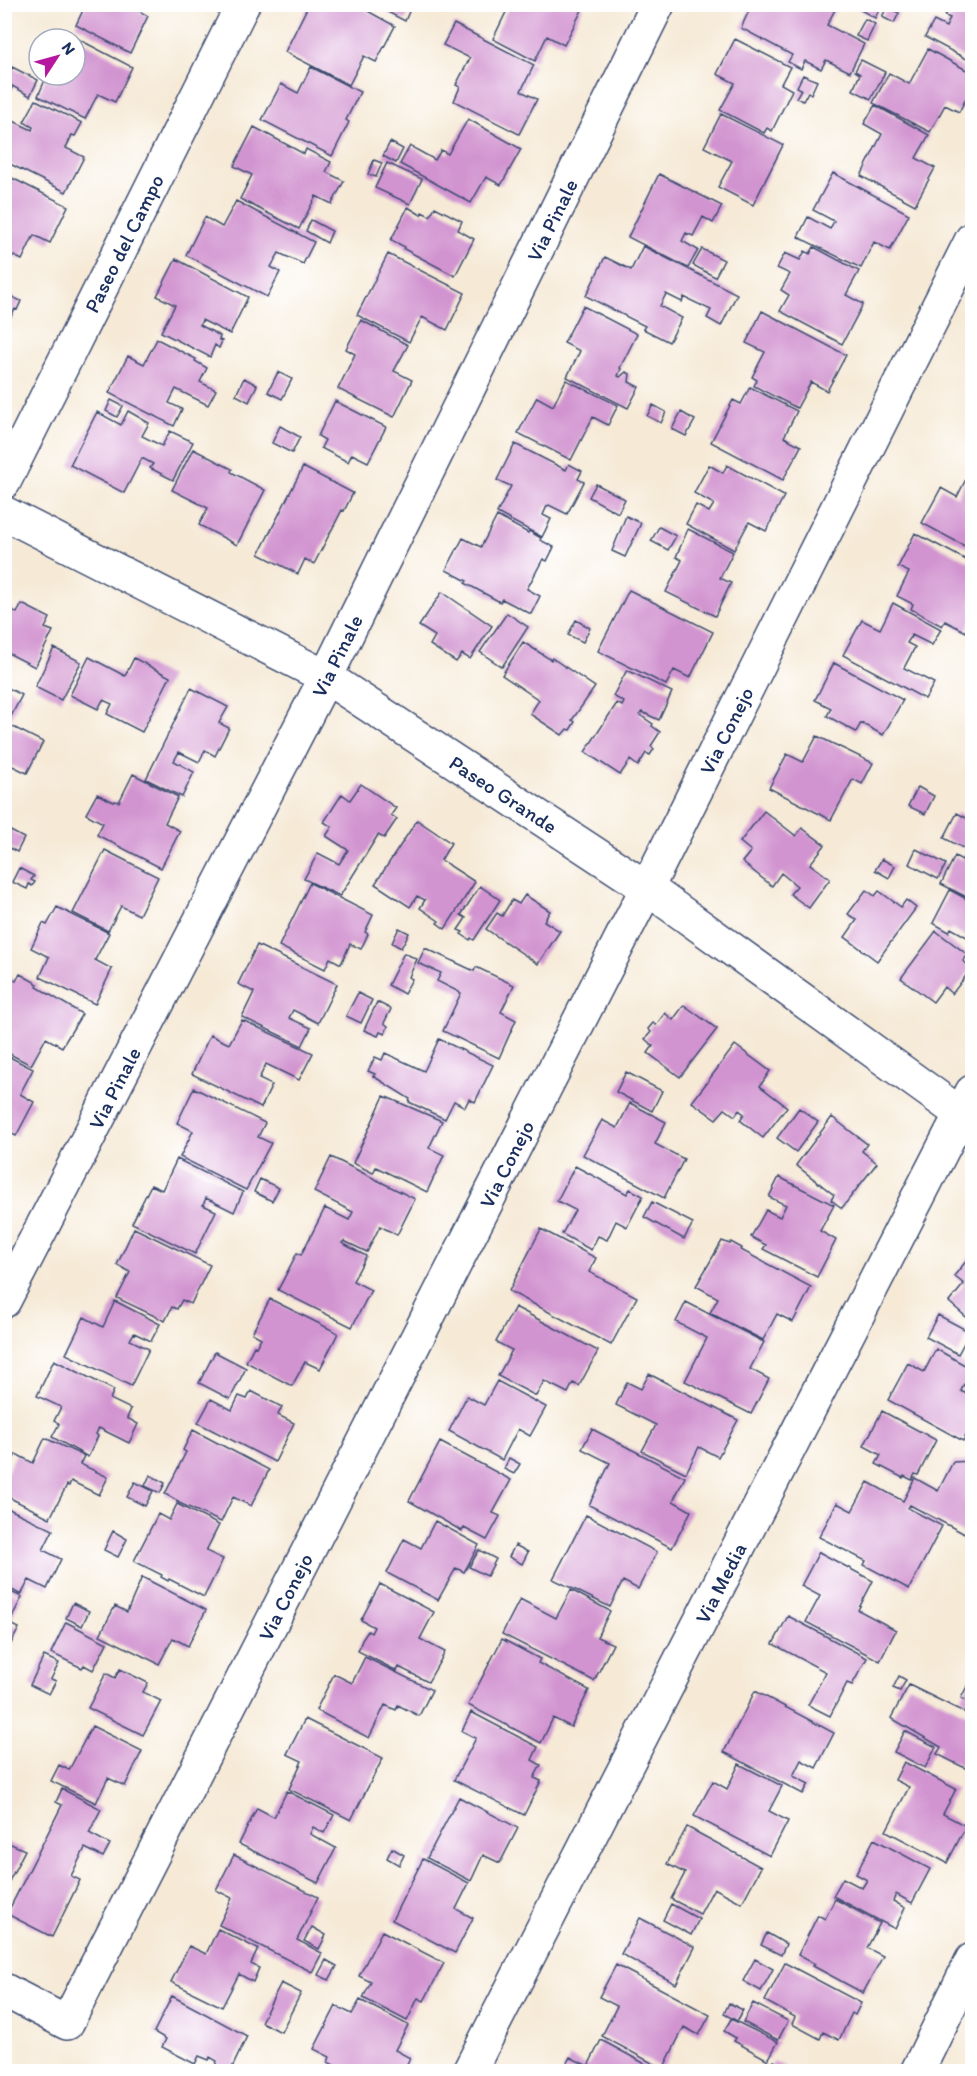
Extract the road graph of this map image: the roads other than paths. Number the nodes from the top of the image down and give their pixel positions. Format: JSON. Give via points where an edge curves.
{"nodes":[{"id":1,"x":243,"y":4,"type":"edge"},
{"id":2,"x":658,"y":4,"type":"edge"},
{"id":3,"x":972,"y":239,"type":"edge"},
{"id":4,"x":4,"y":482,"type":"edge"},
{"id":5,"x":4,"y":513,"type":"edge"},
{"id":6,"x":326,"y":677,"type":"junction"},
{"id":7,"x":647,"y":888,"type":"junction"},
{"id":8,"x":969,"y":1110,"type":"edge"},
{"id":9,"x":4,"y":1301,"type":"edge"},
{"id":10,"x":972,"y":1960,"type":"edge"},
{"id":11,"x":4,"y":1990,"type":"edge"},
{"id":12,"x":469,"y":2072,"type":"edge"},
{"id":13,"x":917,"y":2072,"type":"edge"}],
"edges":[{"from":1,"to":4,"type":"street","name":"Paseo del Campo"},
{"from":2,"to":6,"type":"street","name":"Via Pinale"},
{"from":3,"to":7,"type":"street","name":"Via Conejo"},
{"from":5,"to":6,"type":"street","name":"Paseo Grande"},
{"from":6,"to":7,"type":"street","name":"Paseo Grande"},
{"from":6,"to":9,"type":"street","name":"Via Pinale"},
{"from":7,"to":8,"type":"street","name":"Paseo Grande"},
{"from":7,"to":11,"type":"street","name":"Via Conejo","via":[[67,2023]]},
{"from":8,"to":12,"type":"street","name":"Via Media"},
{"from":10,"to":13,"type":"street"}]}
